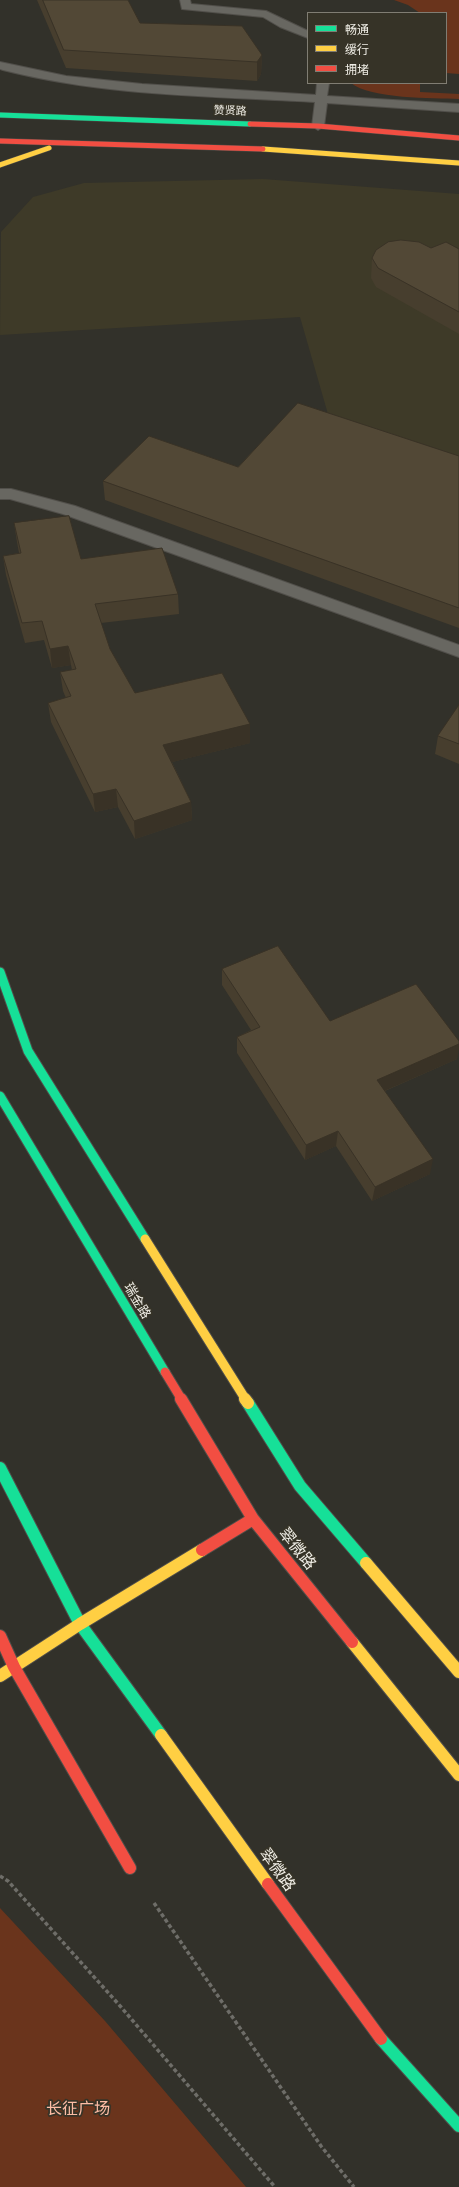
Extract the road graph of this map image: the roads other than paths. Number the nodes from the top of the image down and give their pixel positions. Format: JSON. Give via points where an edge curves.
{"nodes":[{"id":1,"x":185,"y":0,"type":"edge"},
{"id":2,"x":307,"y":36,"type":"edge"},
{"id":3,"x":0,"y":65,"type":"edge"},
{"id":4,"x":323,"y":84,"type":"edge"},
{"id":5,"x":320,"y":99,"type":"junction"},
{"id":6,"x":459,"y":108,"type":"edge"},
{"id":7,"x":0,"y":110,"type":"edge"},
{"id":8,"x":0,"y":115,"type":"edge"},
{"id":9,"x":47,"y":117,"type":"junction"},
{"id":10,"x":318,"y":126,"type":"junction"},
{"id":11,"x":459,"y":138,"type":"edge"},
{"id":12,"x":0,"y":141,"type":"edge"},
{"id":13,"x":65,"y":143,"type":"junction"},
{"id":14,"x":459,"y":163,"type":"edge"},
{"id":15,"x":0,"y":165,"type":"edge"},
{"id":16,"x":0,"y":494,"type":"edge"},
{"id":17,"x":459,"y":651,"type":"edge"},
{"id":18,"x":0,"y":972,"type":"edge"},
{"id":19,"x":0,"y":1096,"type":"edge"},
{"id":20,"x":0,"y":1468,"type":"edge"},
{"id":21,"x":253,"y":1519,"type":"junction"},
{"id":22,"x":80,"y":1624,"type":"junction"},
{"id":23,"x":0,"y":1636,"type":"edge"},
{"id":24,"x":14,"y":1667,"type":"junction"},
{"id":25,"x":459,"y":1672,"type":"edge"},
{"id":26,"x":0,"y":1676,"type":"edge"},
{"id":27,"x":459,"y":1775,"type":"edge"},
{"id":28,"x":130,"y":1868,"type":"road end"},
{"id":29,"x":459,"y":2126,"type":"edge"}],
"edges":[{"from":1,"to":2,"type":"street","via":[[186,7],[266,14]]},
{"from":3,"to":5,"type":"street","via":[[66,80],[142,88]]},
{"from":4,"to":5,"type":"street"},
{"from":5,"to":6,"type":"street"},
{"from":5,"to":10,"type":"street"},
{"from":7,"to":9,"type":"main road"},
{"from":8,"to":9,"type":"main road","name":"赞贤路"},
{"from":9,"to":10,"type":"main road","name":"赞贤路"},
{"from":10,"to":11,"type":"main road","name":"赞贤路"},
{"from":12,"to":13,"type":"main road"},
{"from":13,"to":14,"type":"main road","via":[[298,150]]},
{"from":13,"to":15,"type":"main road"},
{"from":16,"to":17,"type":"street","via":[[11,494],[69,510]]},
{"from":18,"to":25,"type":"main road","via":[[28,1051],[300,1486]]},
{"from":19,"to":21,"type":"main road","name":"瑞金路"},
{"from":20,"to":22,"type":"main road"},
{"from":21,"to":22,"type":"main road"},
{"from":21,"to":27,"type":"main road","name":"翠微路"},
{"from":22,"to":24,"type":"main road"},
{"from":22,"to":29,"type":"main road","name":"翠微路","via":[[389,2050]]},
{"from":23,"to":24,"type":"main road"},
{"from":24,"to":26,"type":"main road"},
{"from":24,"to":28,"type":"main road"}]}
